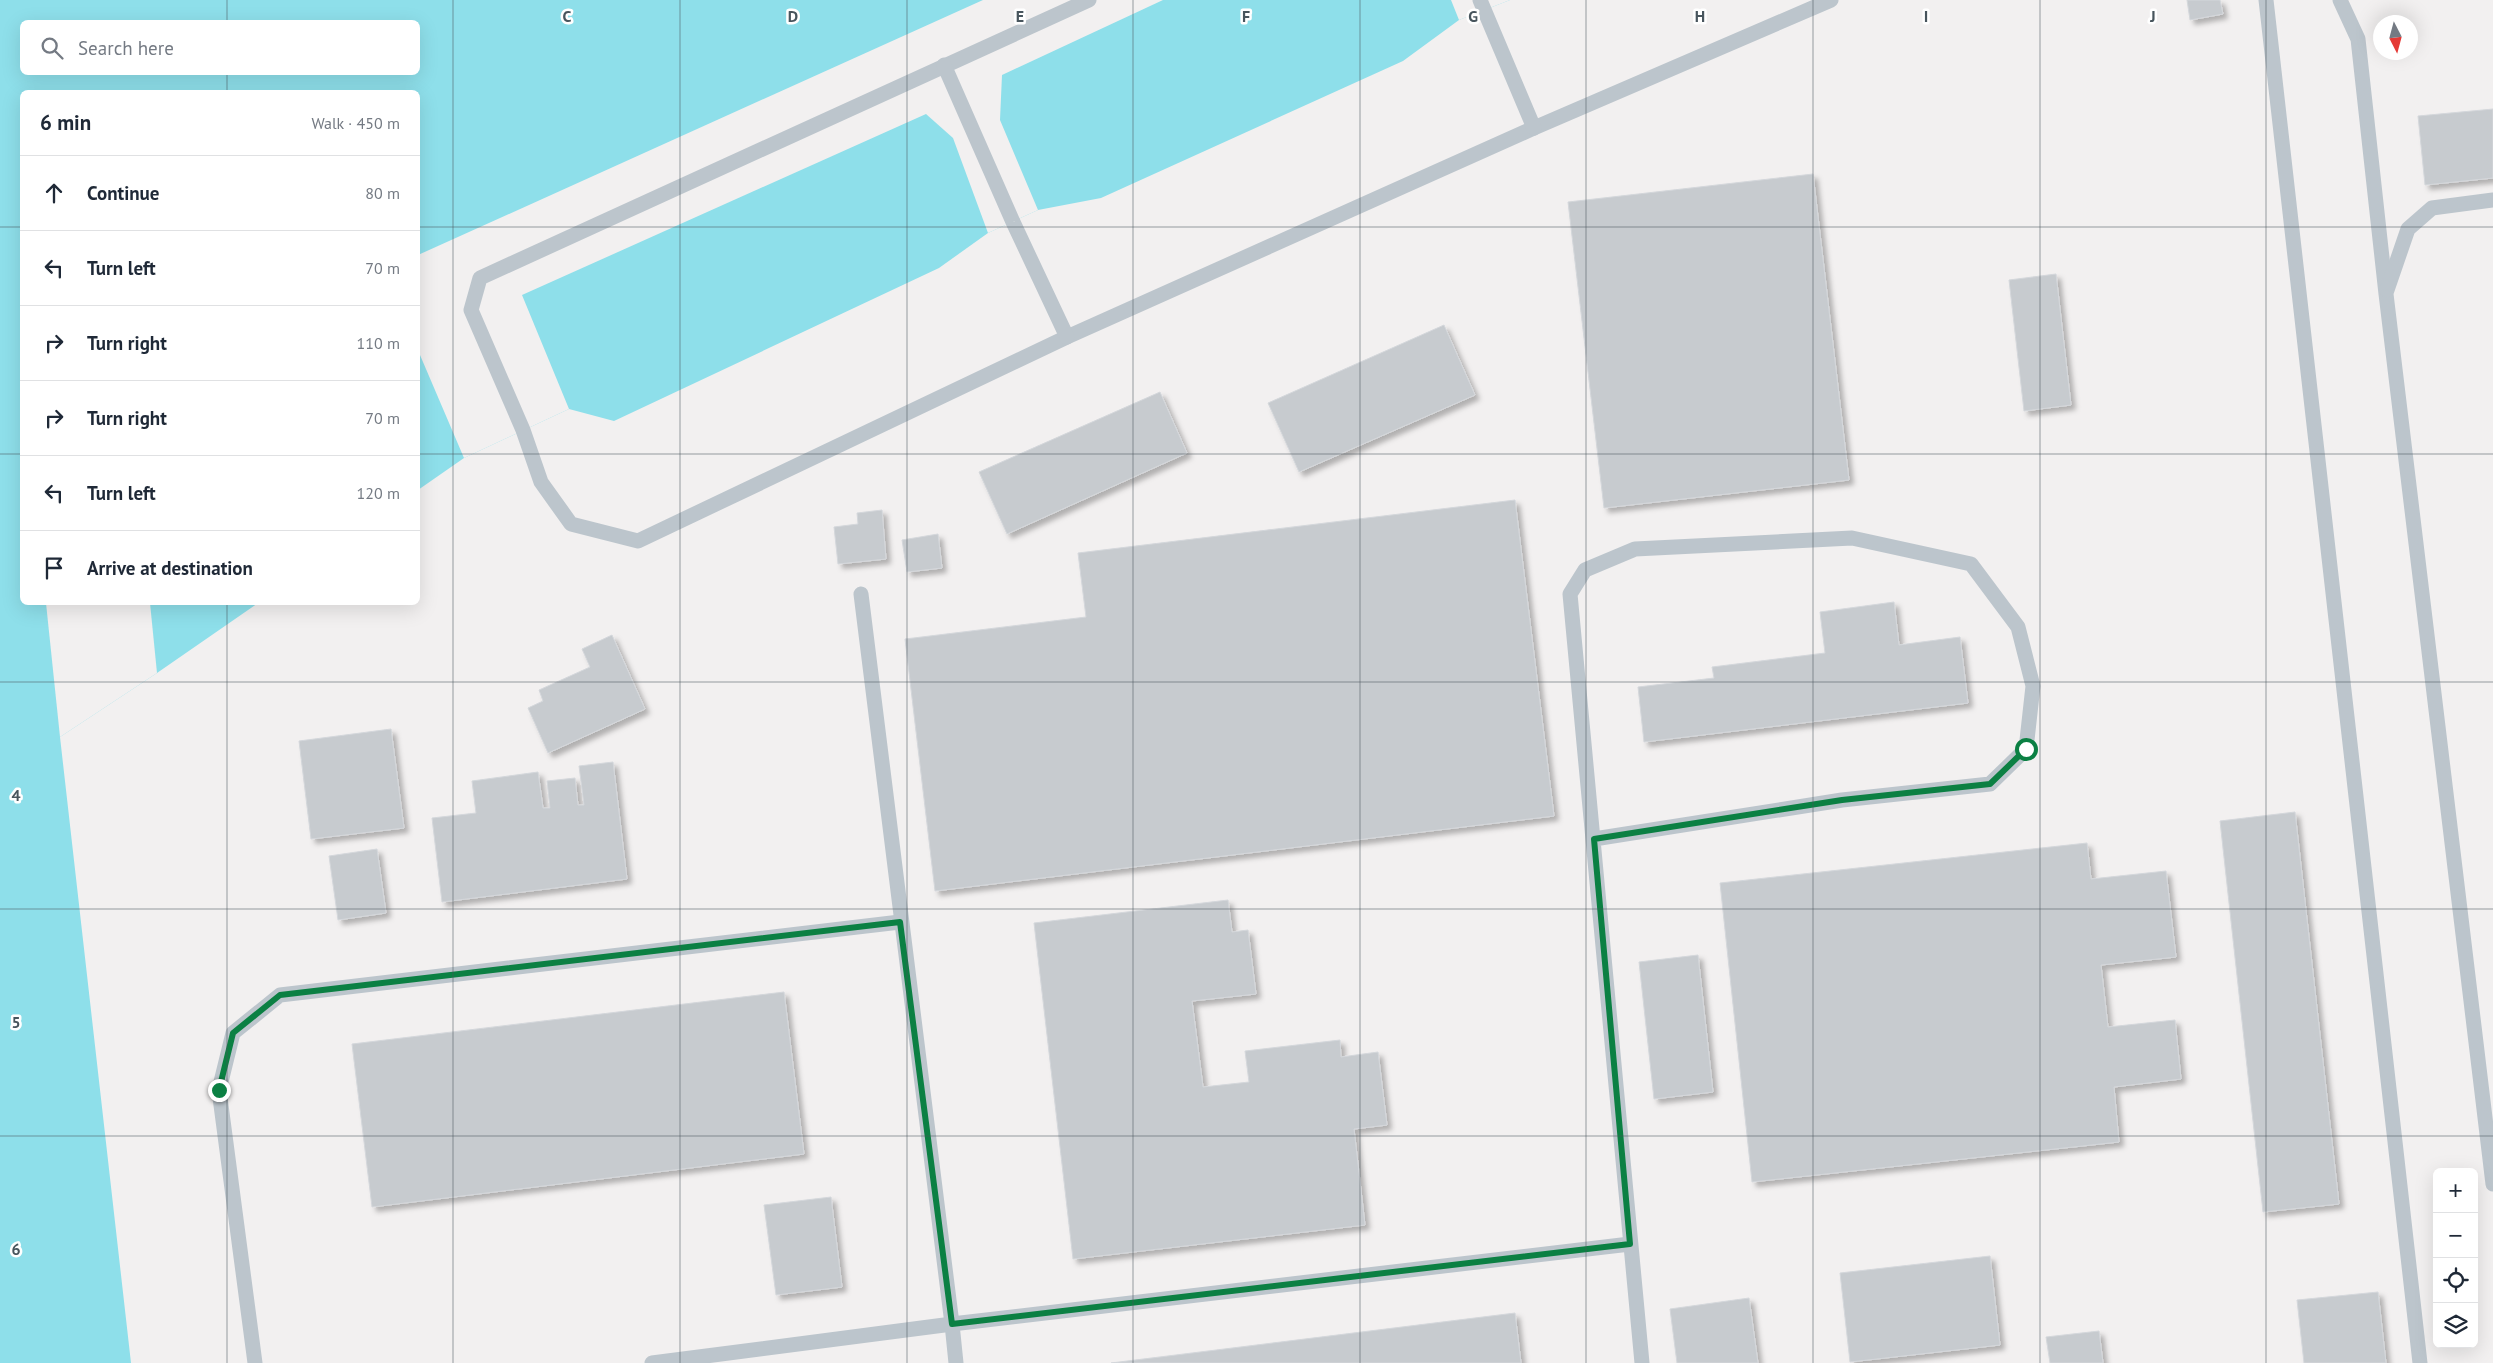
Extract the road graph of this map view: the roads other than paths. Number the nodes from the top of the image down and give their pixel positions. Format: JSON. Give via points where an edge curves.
{"nodes":[{"id":1,"x":1089,"y":0,"type":"edge"},
{"id":2,"x":1480,"y":0,"type":"edge"},
{"id":3,"x":1831,"y":0,"type":"edge"},
{"id":4,"x":2266,"y":0,"type":"edge"},
{"id":5,"x":2340,"y":0,"type":"edge"},
{"id":6,"x":944,"y":66,"type":"junction"},
{"id":7,"x":1534,"y":128,"type":"junction"},
{"id":8,"x":2493,"y":200,"type":"edge"},
{"id":9,"x":2386,"y":294,"type":"junction"},
{"id":10,"x":1067,"y":337,"type":"junction"},
{"id":11,"x":861,"y":594,"type":"dead end"},
{"id":12,"x":1594,"y":839,"type":"junction"},
{"id":13,"x":900,"y":922,"type":"junction"},
{"id":14,"x":2493,"y":1184,"type":"edge"},
{"id":15,"x":1630,"y":1244,"type":"junction"},
{"id":16,"x":952,"y":1324,"type":"junction"},
{"id":17,"x":255,"y":1363,"type":"edge"},
{"id":18,"x":652,"y":1363,"type":"edge"},
{"id":19,"x":956,"y":1363,"type":"edge"},
{"id":20,"x":1642,"y":1363,"type":"edge"},
{"id":21,"x":2420,"y":1363,"type":"edge"}],
"edges":[{"from":1,"to":6,"type":"lane"},
{"from":2,"to":7,"type":"lane"},
{"from":3,"to":7,"type":"lane"},
{"from":4,"to":21,"type":"lane"},
{"from":5,"to":9,"type":"lane","via":[[2358,39]]},
{"from":6,"to":10,"type":"lane"},
{"from":6,"to":10,"type":"lane","via":[[480,278],[471,310],[523,430],[541,482],[571,524],[638,541]]},
{"from":7,"to":10,"type":"lane"},
{"from":8,"to":9,"type":"lane","via":[[2432,208],[2408,229]]},
{"from":9,"to":14,"type":"lane"},
{"from":11,"to":13,"type":"lane"},
{"from":12,"to":12,"type":"lane","via":[[1570,594],[1585,570],[1635,549],[1852,538],[1971,564],[2018,627],[2033,686],[2026,749],[1990,784],[1842,800]]},
{"from":12,"to":15,"type":"lane"},
{"from":13,"to":16,"type":"lane"},
{"from":13,"to":17,"type":"lane","via":[[280,995],[233,1033],[219,1090]]},
{"from":15,"to":16,"type":"lane"},
{"from":15,"to":20,"type":"lane"},
{"from":16,"to":18,"type":"lane"},
{"from":16,"to":19,"type":"lane"}]}
